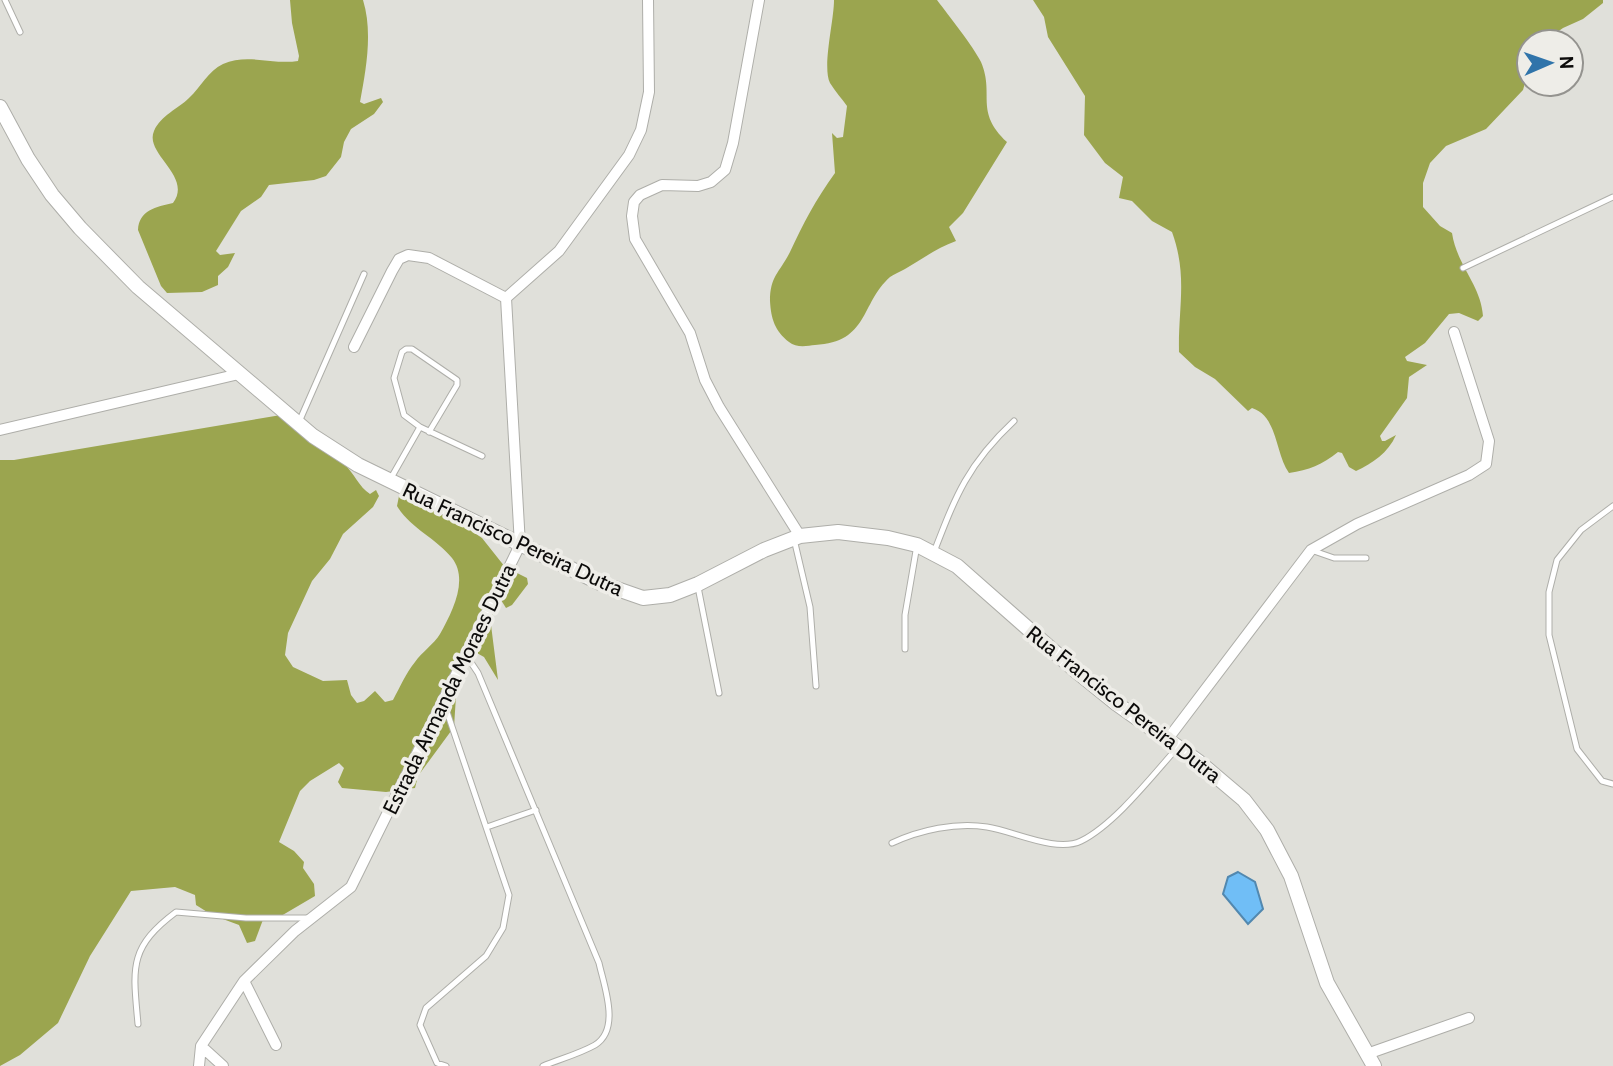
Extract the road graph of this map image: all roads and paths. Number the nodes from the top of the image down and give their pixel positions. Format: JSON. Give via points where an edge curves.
{"nodes":[{"id":1,"x":5,"y":0,"type":"edge"},
{"id":2,"x":648,"y":0,"type":"edge"},
{"id":3,"x":759,"y":0,"type":"edge"},
{"id":4,"x":20,"y":32,"type":"dead end"},
{"id":5,"x":0,"y":107,"type":"edge"},
{"id":6,"x":1613,"y":197,"type":"edge"},
{"id":7,"x":1463,"y":268,"type":"dead end"},
{"id":8,"x":364,"y":274,"type":"dead end"},
{"id":9,"x":506,"y":298,"type":"junction"},
{"id":10,"x":1454,"y":332,"type":"dead end"},
{"id":11,"x":354,"y":347,"type":"dead end"},
{"id":12,"x":239,"y":374,"type":"junction"},
{"id":13,"x":1014,"y":421,"type":"dead end"},
{"id":14,"x":298,"y":424,"type":"junction"},
{"id":15,"x":420,"y":427,"type":"junction"},
{"id":16,"x":0,"y":430,"type":"edge"},
{"id":17,"x":429,"y":432,"type":"junction"},
{"id":18,"x":482,"y":456,"type":"dead end"},
{"id":19,"x":389,"y":480,"type":"junction"},
{"id":20,"x":1613,"y":506,"type":"edge"},
{"id":21,"x":797,"y":538,"type":"junction"},
{"id":22,"x":520,"y":545,"type":"junction"},
{"id":23,"x":917,"y":545,"type":"junction"},
{"id":24,"x":1311,"y":550,"type":"junction"},
{"id":25,"x":934,"y":552,"type":"junction"},
{"id":26,"x":1366,"y":558,"type":"dead end"},
{"id":27,"x":698,"y":584,"type":"junction"},
{"id":28,"x":905,"y":649,"type":"dead end"},
{"id":29,"x":466,"y":656,"type":"junction"},
{"id":30,"x":816,"y":686,"type":"dead end"},
{"id":31,"x":719,"y":693,"type":"dead end"},
{"id":32,"x":443,"y":701,"type":"junction"},
{"id":33,"x":1172,"y":744,"type":"junction"},
{"id":34,"x":1613,"y":784,"type":"edge"},
{"id":35,"x":536,"y":810,"type":"junction"},
{"id":36,"x":487,"y":827,"type":"junction"},
{"id":37,"x":892,"y":843,"type":"dead end"},
{"id":38,"x":311,"y":918,"type":"junction"},
{"id":39,"x":243,"y":981,"type":"junction"},
{"id":40,"x":1469,"y":1018,"type":"dead end"},
{"id":41,"x":138,"y":1024,"type":"dead end"},
{"id":42,"x":276,"y":1045,"type":"dead end"},
{"id":43,"x":201,"y":1046,"type":"junction"},
{"id":44,"x":1370,"y":1060,"type":"edge"},
{"id":45,"x":199,"y":1066,"type":"edge"},
{"id":46,"x":223,"y":1066,"type":"edge"},
{"id":47,"x":446,"y":1066,"type":"edge"},
{"id":48,"x":543,"y":1066,"type":"edge"}],
"edges":[{"from":1,"to":4,"type":"lane"},
{"from":2,"to":9,"type":"street","via":[[649,92],[641,130],[629,155],[559,251]]},
{"from":3,"to":21,"type":"street","via":[[725,170],[698,186],[662,186],[647,192],[634,202],[632,216],[635,239],[690,333],[705,380]]},
{"from":5,"to":12,"type":"main road","name":"Rua Francisco Pereira Dutra","via":[[28,159],[80,228]]},
{"from":6,"to":7,"type":"lane"},
{"from":8,"to":14,"type":"lane"},
{"from":9,"to":11,"type":"street","via":[[429,258],[408,255],[399,259]]},
{"from":9,"to":22,"type":"street","name":"Estrada Armanda Moraes Dutra"},
{"from":10,"to":24,"type":"street","via":[[1489,441],[1486,464]]},
{"from":12,"to":14,"type":"main road","name":"Rua Francisco Pereira Dutra"},
{"from":12,"to":16,"type":"street"},
{"from":13,"to":25,"type":"lane","via":[[973,466],[953,501]]},
{"from":14,"to":19,"type":"main road","name":"Rua Francisco Pereira Dutra","via":[[336,452]]},
{"from":15,"to":17,"type":"lane"},
{"from":15,"to":17,"type":"lane","via":[[404,415],[394,378],[406,349],[457,380]]},
{"from":15,"to":19,"type":"lane"},
{"from":17,"to":18,"type":"lane"},
{"from":19,"to":22,"type":"main road","name":"Rua Francisco Pereira Dutra"},
{"from":20,"to":34,"type":"lane","via":[[1581,530],[1557,560],[1549,592],[1549,635],[1577,748],[1602,781]]},
{"from":21,"to":23,"type":"main road","name":"Rua Francisco Pereira Dutra","via":[[838,532]]},
{"from":21,"to":27,"type":"main road","name":"Rua Francisco Pereira Dutra"},
{"from":21,"to":30,"type":"lane","via":[[810,607]]},
{"from":22,"to":27,"type":"main road","name":"Rua Francisco Pereira Dutra","via":[[643,598],[670,595]]},
{"from":22,"to":29,"type":"street","name":"Estrada Armanda Moraes Dutra"},
{"from":23,"to":25,"type":"main road","name":"Rua Francisco Pereira Dutra"},
{"from":23,"to":28,"type":"lane","via":[[905,615]]},
{"from":24,"to":26,"type":"lane","via":[[1334,558]]},
{"from":24,"to":33,"type":"street"},
{"from":25,"to":33,"type":"main road","name":"Rua Francisco Pereira Dutra","via":[[957,566],[1075,670]]},
{"from":27,"to":31,"type":"lane"},
{"from":29,"to":32,"type":"street","name":"Estrada Armanda Moraes Dutra"},
{"from":29,"to":35,"type":"lane","via":[[478,673]]},
{"from":32,"to":36,"type":"lane"},
{"from":32,"to":38,"type":"street","name":"Estrada Armanda Moraes Dutra","via":[[351,887]]},
{"from":33,"to":37,"type":"lane","via":[[1126,803],[1080,841],[1060,845],[985,826],[918,831]]},
{"from":33,"to":44,"type":"main road","name":"Rua Francisco Pereira Dutra","via":[[1244,800],[1268,830],[1291,876],[1326,983]]},
{"from":35,"to":36,"type":"lane"},
{"from":35,"to":48,"type":"lane","via":[[599,963],[608,1006],[608,1030],[597,1044]]},
{"from":36,"to":47,"type":"lane","via":[[509,895],[503,928],[486,956],[426,1008],[420,1025],[437,1063]]},
{"from":38,"to":39,"type":"street","name":"Estrada Armanda Moraes Dutra"},
{"from":38,"to":41,"type":"lane","via":[[176,912],[139,950],[135,985]]},
{"from":39,"to":42,"type":"street"},
{"from":39,"to":43,"type":"street","name":"Estrada Armanda Moraes Dutra"},
{"from":40,"to":44,"type":"street"},
{"from":43,"to":45,"type":"street","name":"Estrada Armanda Moraes Dutra"},
{"from":43,"to":46,"type":"street"}]}
